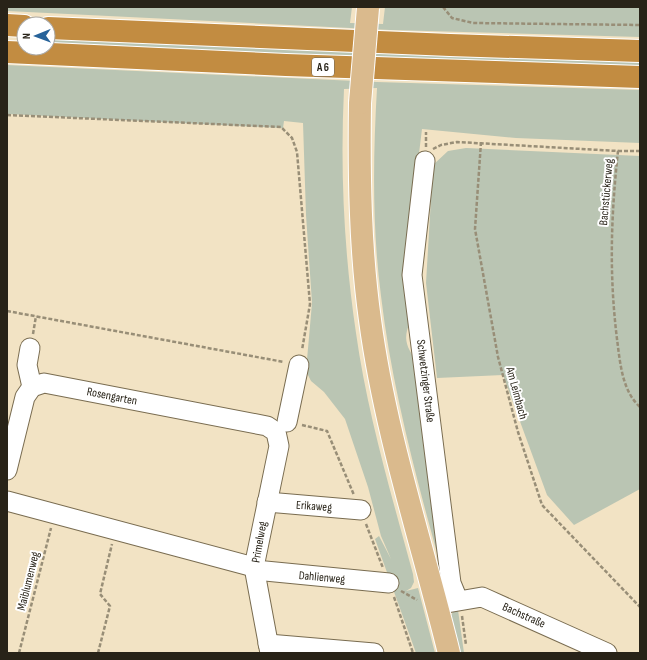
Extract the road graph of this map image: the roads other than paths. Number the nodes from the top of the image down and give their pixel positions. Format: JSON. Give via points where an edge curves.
{"nodes":[{"id":1,"x":369,"y":8,"type":"edge"},
{"id":2,"x":56,"y":28,"type":"edge"},
{"id":3,"x":640,"y":51,"type":"edge"},
{"id":4,"x":7,"y":52,"type":"edge"},
{"id":5,"x":640,"y":77,"type":"edge"},
{"id":6,"x":425,"y":161,"type":"road end"},
{"id":7,"x":30,"y":348,"type":"dead end"},
{"id":8,"x":299,"y":365,"type":"road end"},
{"id":9,"x":32,"y":388,"type":"junction"},
{"id":10,"x":282,"y":427,"type":"junction"},
{"id":11,"x":7,"y":470,"type":"edge"},
{"id":12,"x":7,"y":501,"type":"edge"},
{"id":13,"x":267,"y":502,"type":"junction"},
{"id":14,"x":360,"y":510,"type":"dead end"},
{"id":15,"x":255,"y":569,"type":"junction"},
{"id":16,"x":389,"y":583,"type":"road end"},
{"id":17,"x":438,"y":602,"type":"junction"},
{"id":18,"x":269,"y":648,"type":"edge"},
{"id":19,"x":374,"y":653,"type":"edge"},
{"id":20,"x":450,"y":653,"type":"edge"},
{"id":21,"x":607,"y":653,"type":"edge"}],
"edges":[{"from":1,"to":17,"type":"main road","name":"Schwetzinger Straße","bridge":true,"via":[[360,103],[360,220],[370,321],[378,373],[402,475]]},
{"from":2,"to":3,"type":"highway","number":"A 6"},
{"from":4,"to":5,"type":"highway","number":"A 6"},
{"from":6,"to":17,"type":"street","name":"Schwetzinger Straße","via":[[412,275],[451,583]]},
{"from":7,"to":9,"type":"street","via":[[27,365]]},
{"from":8,"to":10,"type":"street","name":"Primelweg"},
{"from":9,"to":10,"type":"street","name":"Rosengarten","via":[[44,383]]},
{"from":9,"to":11,"type":"street","via":[[25,397]]},
{"from":10,"to":13,"type":"street","name":"Primelweg"},
{"from":12,"to":15,"type":"street"},
{"from":13,"to":14,"type":"street","name":"Erikaweg"},
{"from":13,"to":15,"type":"street","name":"Primelweg"},
{"from":15,"to":16,"type":"street","name":"Dahlienweg"},
{"from":15,"to":18,"type":"street","name":"Primelweg"},
{"from":17,"to":20,"type":"main road","name":"Schwetzinger Straße"},
{"from":17,"to":21,"type":"street","name":"Bachstraße","via":[[482,597]]},
{"from":18,"to":19,"type":"street"}]}
